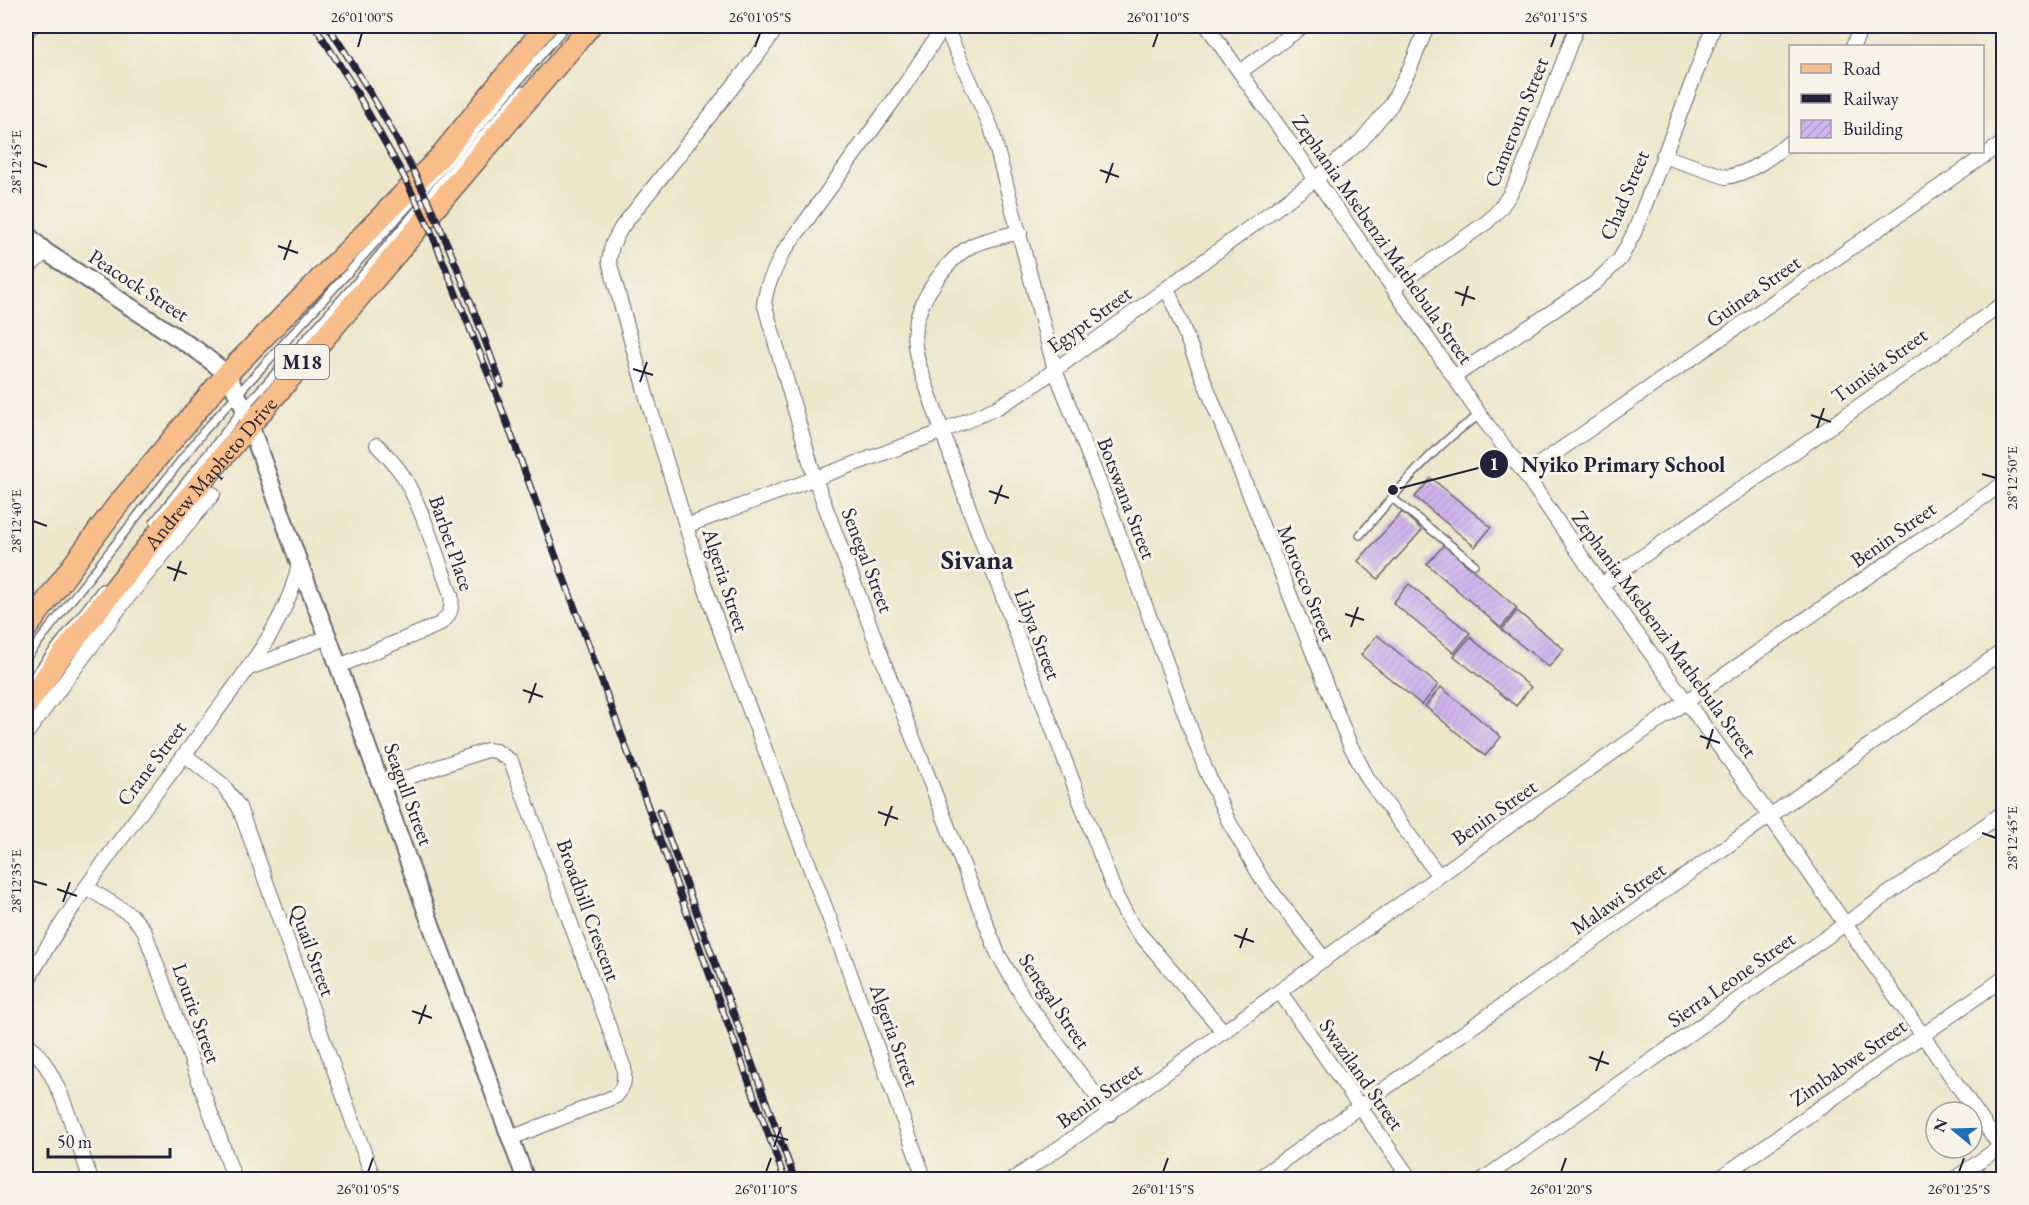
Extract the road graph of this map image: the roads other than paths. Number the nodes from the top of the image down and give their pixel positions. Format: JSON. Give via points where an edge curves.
{"nodes":[{"id":1,"x":32,"y":26,"type":"edge"},
{"id":2,"x":546,"y":26,"type":"edge"},
{"id":3,"x":566,"y":26,"type":"edge"},
{"id":4,"x":590,"y":26,"type":"edge"},
{"id":5,"x":778,"y":26,"type":"edge"},
{"id":6,"x":945,"y":26,"type":"edge"},
{"id":7,"x":1207,"y":26,"type":"edge"},
{"id":8,"x":1303,"y":26,"type":"edge"},
{"id":9,"x":1427,"y":26,"type":"edge"},
{"id":10,"x":1577,"y":26,"type":"edge"},
{"id":11,"x":1714,"y":26,"type":"edge"},
{"id":12,"x":1862,"y":26,"type":"edge"},
{"id":13,"x":26,"y":32,"type":"edge"},
{"id":14,"x":1853,"y":45,"type":"edge"},
{"id":15,"x":1240,"y":72,"type":"junction"},
{"id":16,"x":524,"y":87,"type":"dead end"},
{"id":17,"x":2004,"y":142,"type":"edge"},
{"id":18,"x":1789,"y":143,"type":"edge"},
{"id":19,"x":1663,"y":156,"type":"junction"},
{"id":20,"x":1315,"y":180,"type":"junction"},
{"id":21,"x":1020,"y":232,"type":"junction"},
{"id":22,"x":26,"y":234,"type":"edge"},
{"id":23,"x":46,"y":252,"type":"junction"},
{"id":24,"x":26,"y":269,"type":"edge"},
{"id":25,"x":1167,"y":288,"type":"junction"},
{"id":26,"x":1393,"y":288,"type":"junction"},
{"id":27,"x":2004,"y":303,"type":"edge"},
{"id":28,"x":1055,"y":370,"type":"junction"},
{"id":29,"x":227,"y":374,"type":"junction"},
{"id":30,"x":1455,"y":376,"type":"junction"},
{"id":31,"x":244,"y":408,"type":"junction"},
{"id":32,"x":1480,"y":415,"type":"junction"},
{"id":33,"x":941,"y":432,"type":"junction"},
{"id":34,"x":377,"y":444,"type":"dead end"},
{"id":35,"x":1525,"y":474,"type":"junction"},
{"id":36,"x":815,"y":479,"type":"junction"},
{"id":37,"x":2004,"y":483,"type":"edge"},
{"id":38,"x":213,"y":494,"type":"dead end"},
{"id":39,"x":1392,"y":498,"type":"junction"},
{"id":40,"x":686,"y":526,"type":"junction"},
{"id":41,"x":148,"y":530,"type":"dead end"},
{"id":42,"x":1360,"y":535,"type":"dead end"},
{"id":43,"x":299,"y":562,"type":"junction"},
{"id":44,"x":1474,"y":564,"type":"dead end"},
{"id":45,"x":1601,"y":585,"type":"junction"},
{"id":46,"x":103,"y":586,"type":"dead end"},
{"id":47,"x":26,"y":629,"type":"edge"},
{"id":48,"x":328,"y":637,"type":"junction"},
{"id":49,"x":2004,"y":650,"type":"edge"},
{"id":50,"x":26,"y":658,"type":"edge"},
{"id":51,"x":339,"y":666,"type":"junction"},
{"id":52,"x":247,"y":669,"type":"junction"},
{"id":53,"x":26,"y":686,"type":"edge"},
{"id":54,"x":1687,"y":701,"type":"junction"},
{"id":55,"x":26,"y":706,"type":"edge"},
{"id":56,"x":26,"y":734,"type":"edge"},
{"id":57,"x":185,"y":755,"type":"junction"},
{"id":58,"x":383,"y":786,"type":"junction"},
{"id":59,"x":2004,"y":813,"type":"edge"},
{"id":60,"x":1770,"y":816,"type":"junction"},
{"id":61,"x":1439,"y":876,"type":"junction"},
{"id":62,"x":86,"y":886,"type":"junction"},
{"id":63,"x":1845,"y":924,"type":"junction"},
{"id":64,"x":1325,"y":960,"type":"junction"},
{"id":65,"x":2004,"y":978,"type":"edge"},
{"id":66,"x":26,"y":984,"type":"edge"},
{"id":67,"x":1280,"y":992,"type":"junction"},
{"id":68,"x":1224,"y":1032,"type":"junction"},
{"id":69,"x":1921,"y":1036,"type":"junction"},
{"id":70,"x":26,"y":1042,"type":"edge"},
{"id":71,"x":1359,"y":1107,"type":"junction"},
{"id":72,"x":1110,"y":1113,"type":"junction"},
{"id":73,"x":511,"y":1138,"type":"junction"},
{"id":74,"x":2002,"y":1149,"type":"edge"},
{"id":75,"x":91,"y":1179,"type":"edge"},
{"id":76,"x":236,"y":1179,"type":"edge"},
{"id":77,"x":374,"y":1179,"type":"edge"},
{"id":78,"x":526,"y":1179,"type":"edge"},
{"id":79,"x":926,"y":1179,"type":"edge"},
{"id":80,"x":1012,"y":1179,"type":"edge"},
{"id":81,"x":1256,"y":1179,"type":"edge"},
{"id":82,"x":1410,"y":1179,"type":"edge"},
{"id":83,"x":1482,"y":1179,"type":"edge"},
{"id":84,"x":1717,"y":1179,"type":"edge"},
{"id":85,"x":1953,"y":1179,"type":"edge"}],
"edges":[{"from":1,"to":13,"type":"street"},
{"from":2,"to":29,"type":"main road","number":"M18","via":[[438,158]]},
{"from":3,"to":31,"type":"lane","via":[[306,321]]},
{"from":4,"to":31,"type":"main road","name":"Andrew Mapheto Drive","number":"M18"},
{"from":5,"to":40,"type":"street","name":"Algeria Street","via":[[621,228],[610,253],[616,287]]},
{"from":6,"to":21,"type":"street","name":"Botswana Street","via":[[990,127]]},
{"from":6,"to":36,"type":"street","name":"Senegal Street","via":[[782,254],[768,285],[764,303]]},
{"from":7,"to":15,"type":"street","name":"Zephania Msebenzi Mathebula Street"},
{"from":8,"to":15,"type":"street"},
{"from":9,"to":20,"type":"street","name":"Egypt Street","via":[[1391,105],[1360,141]]},
{"from":10,"to":26,"type":"street","name":"Cameroun Street","via":[[1520,174],[1500,211]]},
{"from":11,"to":19,"type":"street","name":"Chad Street"},
{"from":12,"to":14,"type":"street"},
{"from":15,"to":20,"type":"street","name":"Zephania Msebenzi Mathebula Street"},
{"from":16,"to":31,"type":"lane"},
{"from":17,"to":35,"type":"street","name":"Guinea Street"},
{"from":18,"to":19,"type":"street","via":[[1750,169],[1726,177]]},
{"from":19,"to":30,"type":"street","name":"Chad Street","via":[[1634,233],[1609,271]]},
{"from":20,"to":25,"type":"street","name":"Egypt Street"},
{"from":20,"to":26,"type":"street","name":"Zephania Msebenzi Mathebula Street"},
{"from":21,"to":28,"type":"street","name":"Botswana Street"},
{"from":21,"to":33,"type":"street","name":"Libya Street","via":[[969,247],[946,268],[920,307],[915,346]]},
{"from":22,"to":23,"type":"street","name":"Peacock Street"},
{"from":23,"to":24,"type":"street"},
{"from":23,"to":29,"type":"street","name":"Peacock Street"},
{"from":25,"to":28,"type":"street","name":"Egypt Street"},
{"from":25,"to":61,"type":"street","name":"Morocco Street","via":[[1354,753],[1368,779]]},
{"from":26,"to":30,"type":"street","name":"Zephania Msebenzi Mathebula Street"},
{"from":27,"to":45,"type":"street","name":"Tunisia Street"},
{"from":28,"to":33,"type":"street","name":"Egypt Street","via":[[1014,398]]},
{"from":28,"to":64,"type":"street","name":"Botswana Street","via":[[1228,820],[1262,879]]},
{"from":29,"to":31,"type":"street","name":"Seagull Street"},
{"from":29,"to":47,"type":"main road","number":"M18","via":[[116,507]]},
{"from":30,"to":32,"type":"street","name":"Zephania Msebenzi Mathebula Street"},
{"from":31,"to":41,"type":"lane"},
{"from":31,"to":43,"type":"street","name":"Seagull Street"},
{"from":31,"to":50,"type":"lane","via":[[204,430]]},
{"from":31,"to":55,"type":"main road","name":"Andrew Mapheto Drive","number":"M18","via":[[164,526]]},
{"from":32,"to":35,"type":"street","name":"Zephania Msebenzi Mathebula Street"},
{"from":32,"to":39,"type":"lane","via":[[1458,429]]},
{"from":33,"to":36,"type":"street","name":"Egypt Street"},
{"from":33,"to":68,"type":"street","name":"Libya Street","via":[[1120,905],[1132,925]]},
{"from":34,"to":51,"type":"street","name":"Barbet Place","via":[[397,467],[415,500],[451,595],[451,611],[438,625]]},
{"from":35,"to":45,"type":"street","name":"Zephania Msebenzi Mathebula Street"},
{"from":36,"to":40,"type":"street","name":"Egypt Street"},
{"from":36,"to":72,"type":"street","name":"Senegal Street","via":[[998,954],[1024,999]]},
{"from":37,"to":54,"type":"street","name":"Benin Street"},
{"from":38,"to":56,"type":"street"},
{"from":39,"to":42,"type":"lane"},
{"from":39,"to":44,"type":"lane"},
{"from":40,"to":79,"type":"street","name":"Algeria Street","via":[[731,662]]},
{"from":43,"to":48,"type":"street","name":"Seagull Street"},
{"from":43,"to":52,"type":"street","name":"Crane Street","via":[[284,611]]},
{"from":45,"to":54,"type":"street","name":"Zephania Msebenzi Mathebula Street"},
{"from":46,"to":53,"type":"lane"},
{"from":48,"to":51,"type":"street","name":"Seagull Street"},
{"from":48,"to":52,"type":"street"},
{"from":49,"to":60,"type":"street","name":"Malawi Street"},
{"from":51,"to":58,"type":"street","name":"Seagull Street"},
{"from":52,"to":57,"type":"street","name":"Crane Street"},
{"from":54,"to":60,"type":"street","name":"Zephania Msebenzi Mathebula Street"},
{"from":54,"to":61,"type":"street","name":"Benin Street"},
{"from":57,"to":62,"type":"street","name":"Crane Street"},
{"from":57,"to":77,"type":"street","name":"Quail Street","via":[[223,785],[239,807]]},
{"from":58,"to":73,"type":"street","name":"Seagull Street"},
{"from":58,"to":73,"type":"street","name":"Broadbill Crescent","via":[[487,750],[511,761],[624,1068],[624,1083],[616,1096]]},
{"from":59,"to":63,"type":"street","name":"Sierra Leone Street"},
{"from":60,"to":63,"type":"street","name":"Zephania Msebenzi Mathebula Street"},
{"from":60,"to":71,"type":"street","name":"Malawi Street"},
{"from":61,"to":64,"type":"street","name":"Benin Street"},
{"from":62,"to":66,"type":"street","name":"Crane Street"},
{"from":62,"to":76,"type":"street","name":"Lourie Street","via":[[131,915],[144,930]]},
{"from":63,"to":69,"type":"street","name":"Zephania Msebenzi Mathebula Street"},
{"from":63,"to":83,"type":"street","name":"Sierra Leone Street"},
{"from":64,"to":67,"type":"street","name":"Benin Street"},
{"from":65,"to":69,"type":"street","name":"Zimbabwe Street"},
{"from":67,"to":68,"type":"street","name":"Benin Street"},
{"from":67,"to":71,"type":"street","name":"Swaziland Street"},
{"from":68,"to":72,"type":"street","name":"Benin Street"},
{"from":69,"to":74,"type":"street","name":"Zephania Msebenzi Mathebula Street"},
{"from":69,"to":84,"type":"street","name":"Zimbabwe Street"},
{"from":70,"to":75,"type":"street","via":[[45,1064],[57,1088]]},
{"from":71,"to":81,"type":"street","name":"Malawi Street"},
{"from":71,"to":82,"type":"street","name":"Swaziland Street"},
{"from":72,"to":80,"type":"street","name":"Benin Street"},
{"from":73,"to":78,"type":"street","name":"Seagull Street"},
{"from":74,"to":85,"type":"street"}]}
